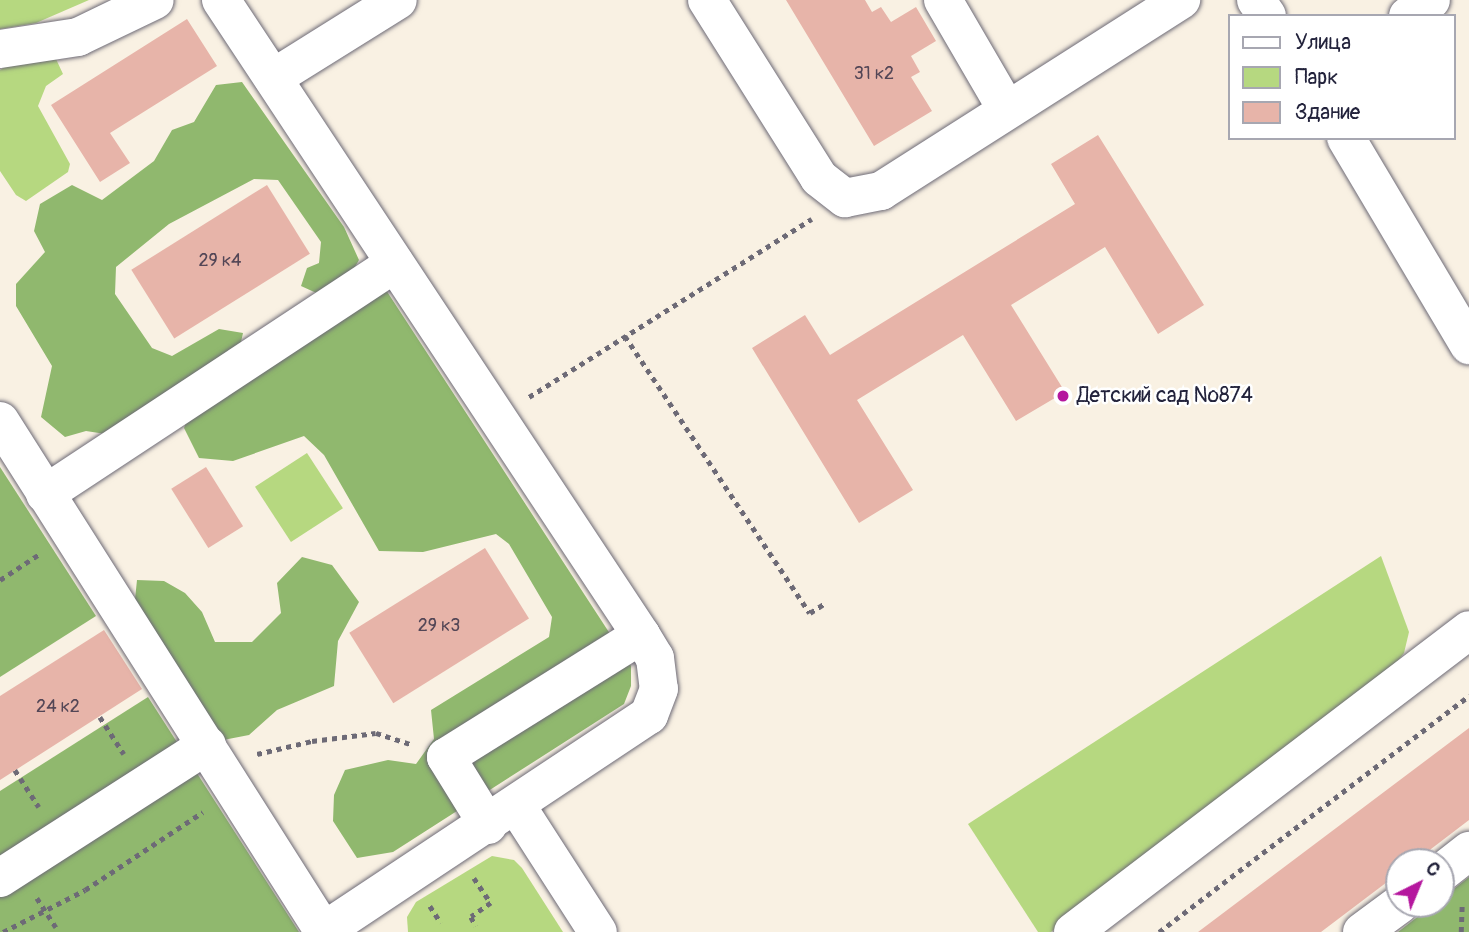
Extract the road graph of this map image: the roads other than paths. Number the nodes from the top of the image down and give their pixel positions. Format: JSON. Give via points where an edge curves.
{"nodes":[{"id":1,"x":155,"y":0,"type":"edge"},
{"id":2,"x":221,"y":0,"type":"edge"},
{"id":3,"x":398,"y":0,"type":"edge"},
{"id":4,"x":707,"y":0,"type":"edge"},
{"id":5,"x":943,"y":0,"type":"edge"},
{"id":6,"x":1181,"y":0,"type":"edge"},
{"id":7,"x":1431,"y":0,"type":"edge"},
{"id":8,"x":1411,"y":14,"type":"edge"},
{"id":9,"x":0,"y":49,"type":"edge"},
{"id":10,"x":273,"y":78,"type":"junction"},
{"id":11,"x":1007,"y":110,"type":"junction"},
{"id":12,"x":1347,"y":140,"type":"edge"},
{"id":13,"x":395,"y":263,"type":"junction"},
{"id":14,"x":1466,"y":334,"type":"edge"},
{"id":15,"x":0,"y":421,"type":"edge"},
{"id":16,"x":45,"y":494,"type":"junction"},
{"id":17,"x":1469,"y":630,"type":"edge"},
{"id":18,"x":640,"y":635,"type":"junction"},
{"id":19,"x":221,"y":766,"type":"junction"},
{"id":20,"x":502,"y":815,"type":"junction"},
{"id":21,"x":1469,"y":851,"type":"edge"},
{"id":22,"x":1455,"y":862,"type":"edge"},
{"id":23,"x":0,"y":878,"type":"edge"},
{"id":24,"x":1385,"y":915,"type":"edge"},
{"id":25,"x":363,"y":922,"type":"edge"},
{"id":26,"x":323,"y":932,"type":"edge"},
{"id":27,"x":598,"y":932,"type":"edge"},
{"id":28,"x":1073,"y":932,"type":"edge"},
{"id":29,"x":1362,"y":932,"type":"edge"}],
"edges":[{"from":1,"to":9,"type":"lane","via":[[78,37]]},
{"from":2,"to":10,"type":"lane"},
{"from":3,"to":10,"type":"lane"},
{"from":4,"to":11,"type":"lane","via":[[819,178],[845,198],[881,191]]},
{"from":5,"to":11,"type":"lane"},
{"from":6,"to":11,"type":"lane"},
{"from":7,"to":8,"type":"lane"},
{"from":10,"to":13,"type":"lane"},
{"from":12,"to":14,"type":"lane"},
{"from":13,"to":16,"type":"lane"},
{"from":13,"to":18,"type":"lane"},
{"from":15,"to":16,"type":"lane"},
{"from":16,"to":19,"type":"lane"},
{"from":17,"to":28,"type":"lane"},
{"from":18,"to":20,"type":"lane","via":[[655,658],[659,689],[649,715]]},
{"from":18,"to":20,"type":"lane","via":[[446,757]]},
{"from":19,"to":23,"type":"lane"},
{"from":19,"to":26,"type":"lane"},
{"from":20,"to":25,"type":"lane"},
{"from":20,"to":27,"type":"lane"},
{"from":21,"to":22,"type":"lane"},
{"from":24,"to":29,"type":"lane"},
{"from":25,"to":26,"type":"lane"}]}
